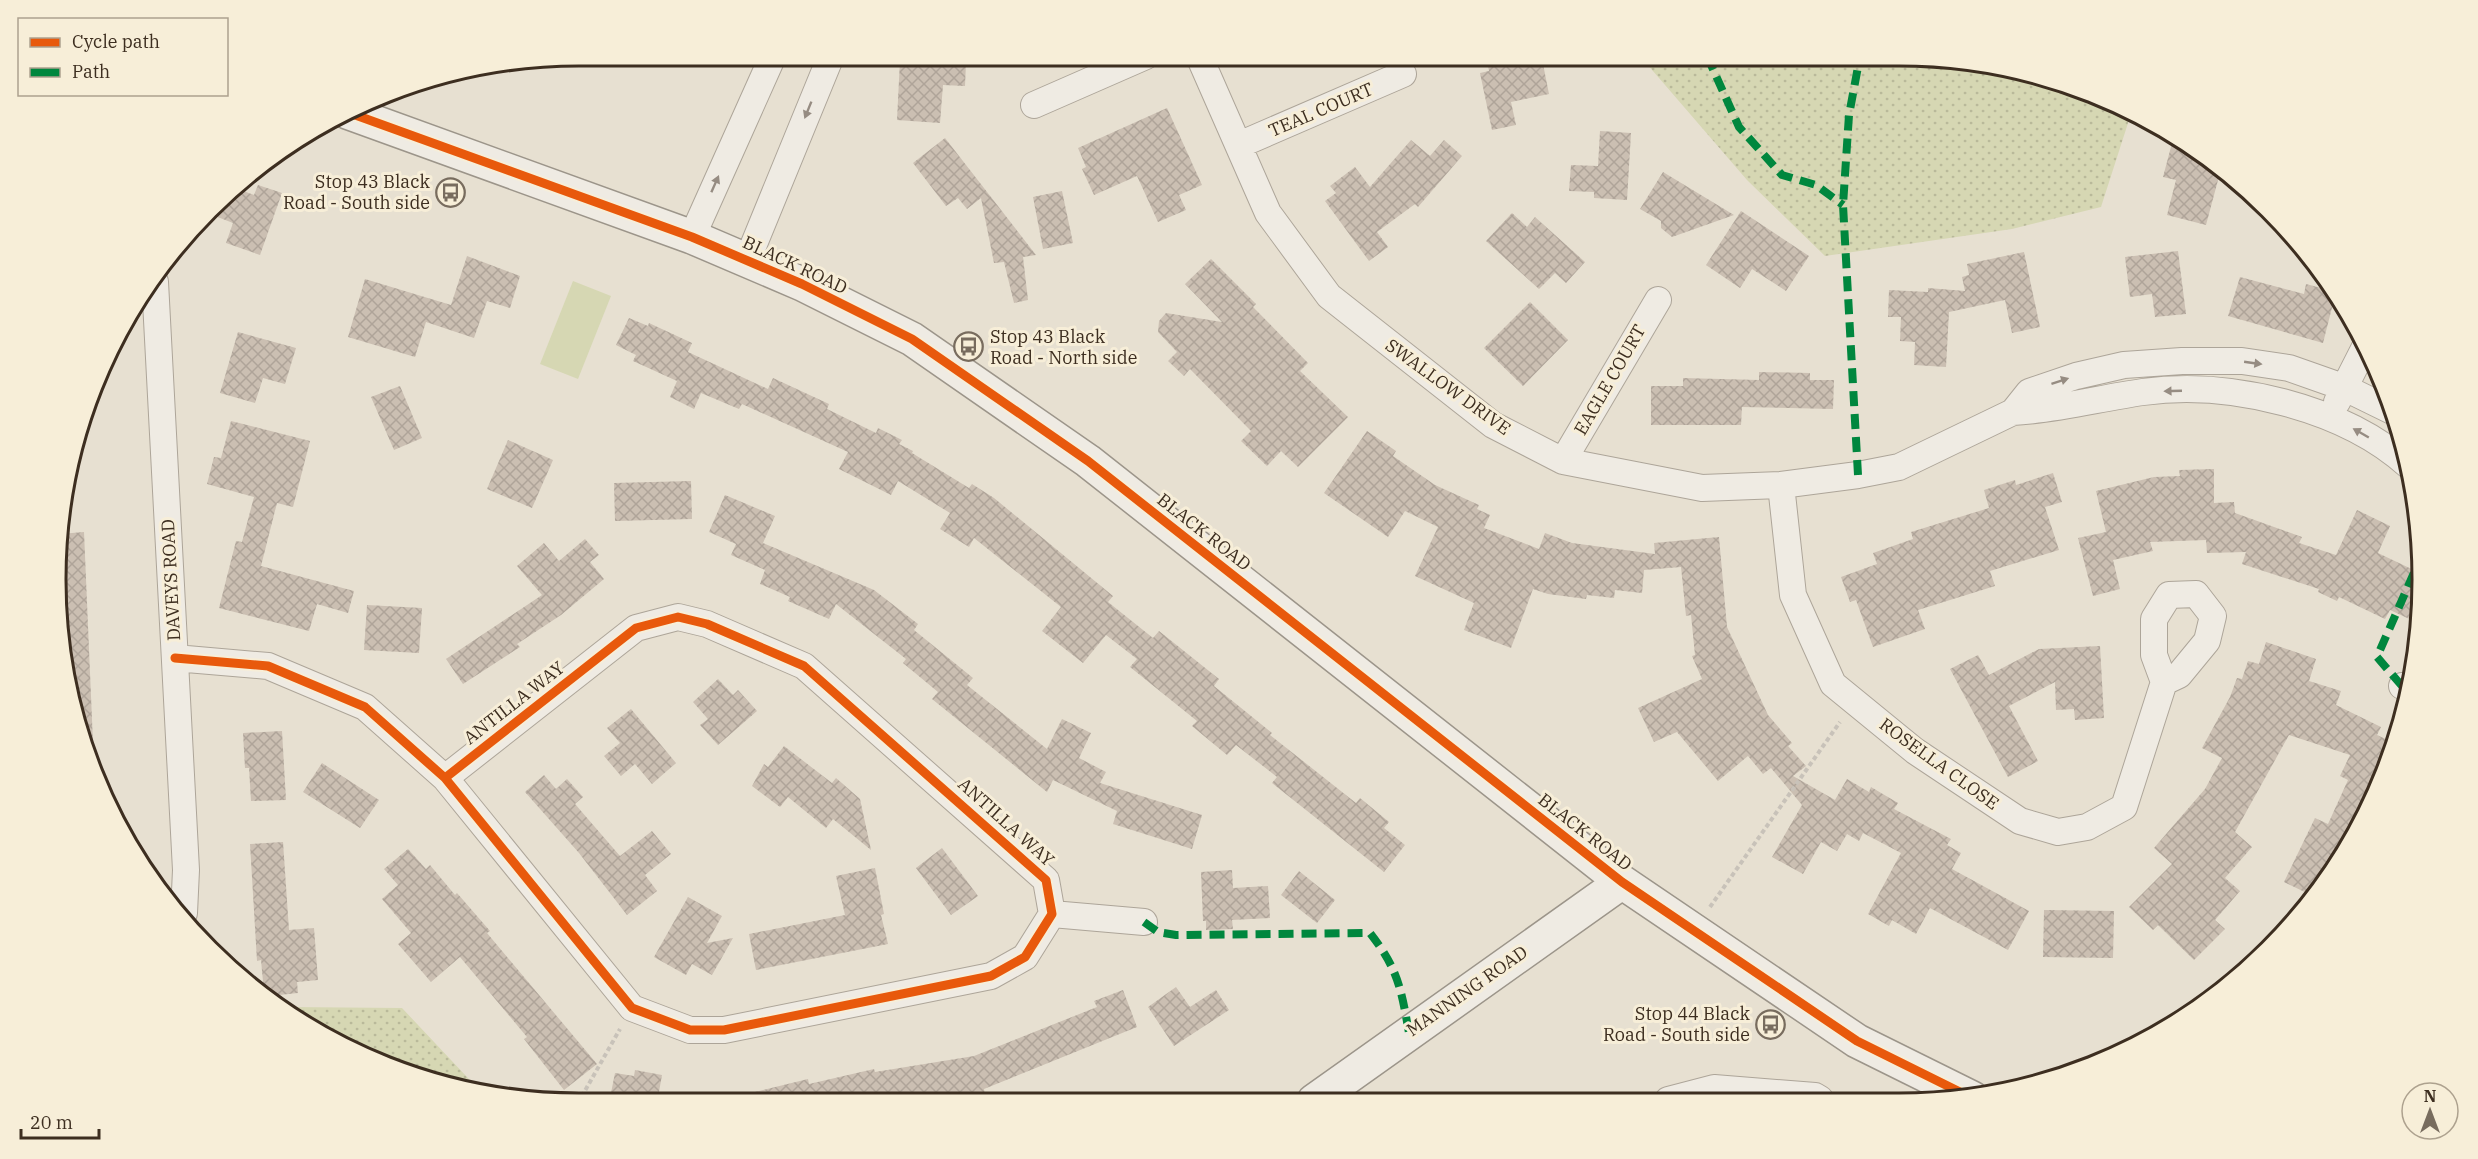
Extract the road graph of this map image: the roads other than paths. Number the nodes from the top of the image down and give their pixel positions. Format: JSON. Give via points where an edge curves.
{"nodes":[{"id":1,"x":769,"y":66,"type":"edge"},
{"id":2,"x":827,"y":66,"type":"edge"},
{"id":3,"x":1123,"y":66,"type":"edge"},
{"id":4,"x":1203,"y":66,"type":"edge"},
{"id":5,"x":1402,"y":74,"type":"dead end"},
{"id":6,"x":1034,"y":105,"type":"dead end"},
{"id":7,"x":359,"y":116,"type":"edge"},
{"id":8,"x":1239,"y":145,"type":"junction"},
{"id":9,"x":692,"y":237,"type":"junction"},
{"id":10,"x":747,"y":261,"type":"junction"},
{"id":11,"x":155,"y":292,"type":"edge"},
{"id":12,"x":1658,"y":300,"type":"dead end"},
{"id":13,"x":2360,"y":355,"type":"edge"},
{"id":14,"x":2343,"y":387,"type":"junction"},
{"id":15,"x":2382,"y":406,"type":"edge"},
{"id":16,"x":2013,"y":412,"type":"junction"},
{"id":17,"x":2330,"y":418,"type":"junction"},
{"id":18,"x":2397,"y":455,"type":"edge"},
{"id":19,"x":1563,"y":461,"type":"junction"},
{"id":20,"x":1781,"y":485,"type":"junction"},
{"id":21,"x":175,"y":658,"type":"junction"},
{"id":22,"x":2164,"y":682,"type":"dead end"},
{"id":23,"x":445,"y":778,"type":"junction"},
{"id":24,"x":1622,"y":882,"type":"junction"},
{"id":25,"x":184,"y":907,"type":"edge"},
{"id":26,"x":1052,"y":914,"type":"junction"},
{"id":27,"x":1144,"y":922,"type":"dead end"},
{"id":28,"x":1956,"y":1090,"type":"edge"},
{"id":29,"x":1325,"y":1093,"type":"edge"},
{"id":30,"x":1695,"y":1093,"type":"edge"},
{"id":31,"x":1777,"y":1093,"type":"edge"}],
"edges":[{"from":9,"to":1,"type":"street","one_way":true},
{"from":2,"to":10,"type":"street","one_way":true},
{"from":3,"to":6,"type":"street"},
{"from":4,"to":8,"type":"street","name":"SWALLOW DRIVE"},
{"from":5,"to":8,"type":"street","name":"TEAL COURT"},
{"from":7,"to":9,"type":"main road","name":"BLACK ROAD"},
{"from":8,"to":19,"type":"street","name":"SWALLOW DRIVE","via":[[1268,213],[1329,296],[1493,425]]},
{"from":9,"to":10,"type":"main road","name":"BLACK ROAD"},
{"from":10,"to":24,"type":"main road","name":"BLACK ROAD","via":[[912,339],[1088,461]]},
{"from":11,"to":21,"type":"street","name":"DAVEYS ROAD"},
{"from":12,"to":19,"type":"street","name":"EAGLE COURT"},
{"from":13,"to":14,"type":"street"},
{"from":14,"to":15,"type":"street","name":"SWALLOW DRIVE"},
{"from":16,"to":14,"type":"street","name":"SWALLOW DRIVE","one_way":true,"via":[[2030,392],[2076,376],[2159,362],[2251,362],[2289,368]]},
{"from":14,"to":17,"type":"street"},
{"from":17,"to":16,"type":"street","name":"SWALLOW DRIVE","one_way":true,"via":[[2273,400],[2203,390],[2145,392],[2042,411]]},
{"from":16,"to":20,"type":"street","name":"SWALLOW DRIVE","via":[[1899,467]]},
{"from":18,"to":17,"type":"street","name":"SWALLOW DRIVE","one_way":true},
{"from":19,"to":20,"type":"street","name":"SWALLOW DRIVE","via":[[1702,488]]},
{"from":20,"to":22,"type":"street","name":"ROSELLA CLOSE","via":[[1793,595],[1833,684],[1915,751],[2019,821],[2058,831],[2087,827],[2124,807]]},
{"from":21,"to":23,"type":"street","via":[[268,666],[365,707]]},
{"from":21,"to":25,"type":"street","name":"DAVEYS ROAD","via":[[186,870]]},
{"from":23,"to":26,"type":"street","via":[[632,1008],[690,1030],[724,1030],[991,976],[1025,957]]},
{"from":23,"to":26,"type":"street","name":"ANTILLA WAY","via":[[636,628],[678,617],[707,624],[804,666],[1046,880]]},
{"from":24,"to":28,"type":"main road","name":"BLACK ROAD","via":[[1857,1041]]},
{"from":24,"to":29,"type":"main road","name":"MANNING ROAD"},
{"from":26,"to":27,"type":"street"},
{"from":30,"to":31,"type":"street","via":[[1714,1088]]}]}
